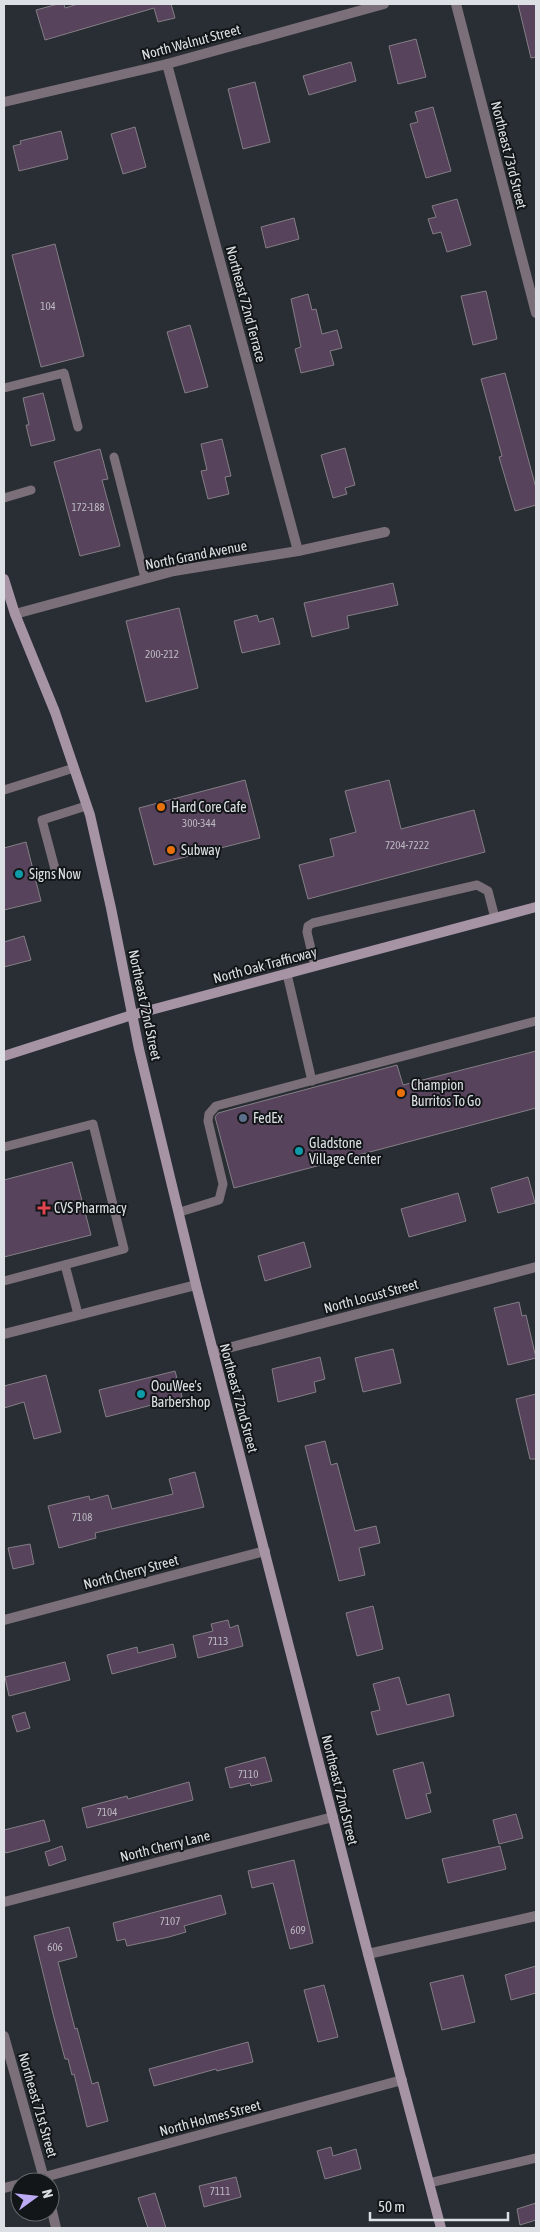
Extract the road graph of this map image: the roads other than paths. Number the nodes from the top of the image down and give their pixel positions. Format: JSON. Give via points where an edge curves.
{"nodes":[{"id":1,"x":384,"y":4,"type":"edge"},
{"id":2,"x":456,"y":4,"type":"edge"},
{"id":3,"x":167,"y":64,"type":"junction"},
{"id":4,"x":4,"y":102,"type":"edge"},
{"id":5,"x":536,"y":313,"type":"edge"},
{"id":6,"x":4,"y":388,"type":"edge"},
{"id":7,"x":78,"y":427,"type":"dead end"},
{"id":8,"x":114,"y":458,"type":"dead end"},
{"id":9,"x":31,"y":490,"type":"dead end"},
{"id":10,"x":4,"y":498,"type":"edge"},
{"id":11,"x":385,"y":532,"type":"dead end"},
{"id":12,"x":298,"y":551,"type":"junction"},
{"id":13,"x":4,"y":578,"type":"edge"},
{"id":14,"x":145,"y":578,"type":"junction"},
{"id":15,"x":15,"y":614,"type":"junction"},
{"id":16,"x":74,"y":768,"type":"junction"},
{"id":17,"x":4,"y":790,"type":"edge"},
{"id":18,"x":86,"y":806,"type":"junction"},
{"id":19,"x":55,"y":869,"type":"dead end"},
{"id":20,"x":536,"y":908,"type":"edge"},
{"id":21,"x":495,"y":918,"type":"junction"},
{"id":22,"x":315,"y":966,"type":"junction"},
{"id":23,"x":287,"y":974,"type":"junction"},
{"id":24,"x":132,"y":1015,"type":"junction"},
{"id":25,"x":536,"y":1021,"type":"edge"},
{"id":26,"x":4,"y":1056,"type":"edge"},
{"id":27,"x":312,"y":1081,"type":"junction"},
{"id":28,"x":4,"y":1147,"type":"edge"},
{"id":29,"x":180,"y":1212,"type":"junction"},
{"id":30,"x":65,"y":1265,"type":"junction"},
{"id":31,"x":536,"y":1267,"type":"edge"},
{"id":32,"x":4,"y":1281,"type":"edge"},
{"id":33,"x":196,"y":1285,"type":"junction"},
{"id":34,"x":78,"y":1314,"type":"junction"},
{"id":35,"x":4,"y":1334,"type":"edge"},
{"id":36,"x":213,"y":1352,"type":"junction"},
{"id":37,"x":265,"y":1551,"type":"junction"},
{"id":38,"x":4,"y":1620,"type":"edge"},
{"id":39,"x":333,"y":1817,"type":"junction"},
{"id":40,"x":4,"y":1902,"type":"edge"},
{"id":41,"x":536,"y":1916,"type":"edge"},
{"id":42,"x":368,"y":1954,"type":"junction"},
{"id":43,"x":4,"y":2036,"type":"edge"},
{"id":44,"x":402,"y":2080,"type":"junction"},
{"id":45,"x":536,"y":2158,"type":"edge"},
{"id":46,"x":42,"y":2172,"type":"edge"},
{"id":47,"x":60,"y":2176,"type":"edge"},
{"id":48,"x":429,"y":2183,"type":"junction"},
{"id":49,"x":441,"y":2228,"type":"edge"}],
"edges":[{"from":1,"to":3,"type":"street","name":"North Walnut Street"},
{"from":2,"to":5,"type":"street","name":"Northeast 73rd Street"},
{"from":3,"to":4,"type":"street","name":"North Walnut Street"},
{"from":3,"to":12,"type":"street","name":"Northeast 72nd Terrace"},
{"from":6,"to":7,"type":"lane","via":[[64,373]]},
{"from":8,"to":14,"type":"lane"},
{"from":9,"to":10,"type":"lane"},
{"from":11,"to":12,"type":"street","name":"North Grand Avenue"},
{"from":12,"to":14,"type":"street","name":"North Grand Avenue"},
{"from":13,"to":15,"type":"main road","name":"Northeast 72nd Street"},
{"from":14,"to":15,"type":"street","name":"North Grand Avenue"},
{"from":15,"to":16,"type":"main road","name":"Northeast 72nd Street"},
{"from":16,"to":17,"type":"lane"},
{"from":16,"to":18,"type":"main road","name":"Northeast 72nd Street"},
{"from":18,"to":19,"type":"lane","via":[[42,820]]},
{"from":18,"to":24,"type":"main road","name":"Northeast 72nd Street"},
{"from":20,"to":21,"type":"main road","name":"North Oak Trafficway"},
{"from":21,"to":22,"type":"main road","name":"North Oak Trafficway"},
{"from":21,"to":22,"type":"lane","via":[[488,891],[477,884],[313,923],[307,932]]},
{"from":22,"to":23,"type":"main road","name":"North Oak Trafficway"},
{"from":23,"to":24,"type":"main road","name":"North Oak Trafficway"},
{"from":23,"to":27,"type":"lane"},
{"from":24,"to":26,"type":"main road","name":"North Oak Trafficway"},
{"from":24,"to":29,"type":"main road","name":"Northeast 72nd Street"},
{"from":25,"to":27,"type":"lane"},
{"from":27,"to":29,"type":"lane","via":[[216,1106],[208,1121],[223,1184],[219,1200]]},
{"from":28,"to":30,"type":"lane","via":[[93,1124],[124,1249]]},
{"from":29,"to":33,"type":"main road","name":"Northeast 72nd Street"},
{"from":30,"to":32,"type":"lane"},
{"from":30,"to":34,"type":"lane"},
{"from":31,"to":36,"type":"street","name":"North Locust Street"},
{"from":33,"to":34,"type":"street"},
{"from":33,"to":36,"type":"main road","name":"Northeast 72nd Street"},
{"from":34,"to":35,"type":"street"},
{"from":36,"to":37,"type":"main road","name":"Northeast 72nd Street"},
{"from":37,"to":38,"type":"street","name":"North Cherry Street"},
{"from":37,"to":39,"type":"main road","name":"Northeast 72nd Street"},
{"from":39,"to":40,"type":"street","name":"North Cherry Lane"},
{"from":39,"to":42,"type":"main road","name":"Northeast 72nd Street"},
{"from":41,"to":42,"type":"street"},
{"from":42,"to":44,"type":"main road","name":"Northeast 72nd Street"},
{"from":43,"to":46,"type":"street","name":"Northeast 71st Street"},
{"from":44,"to":47,"type":"street","name":"North Holmes Street"},
{"from":44,"to":48,"type":"main road","name":"Northeast 72nd Street"},
{"from":45,"to":48,"type":"lane"},
{"from":48,"to":49,"type":"main road","name":"Northeast 72nd Street"}]}
